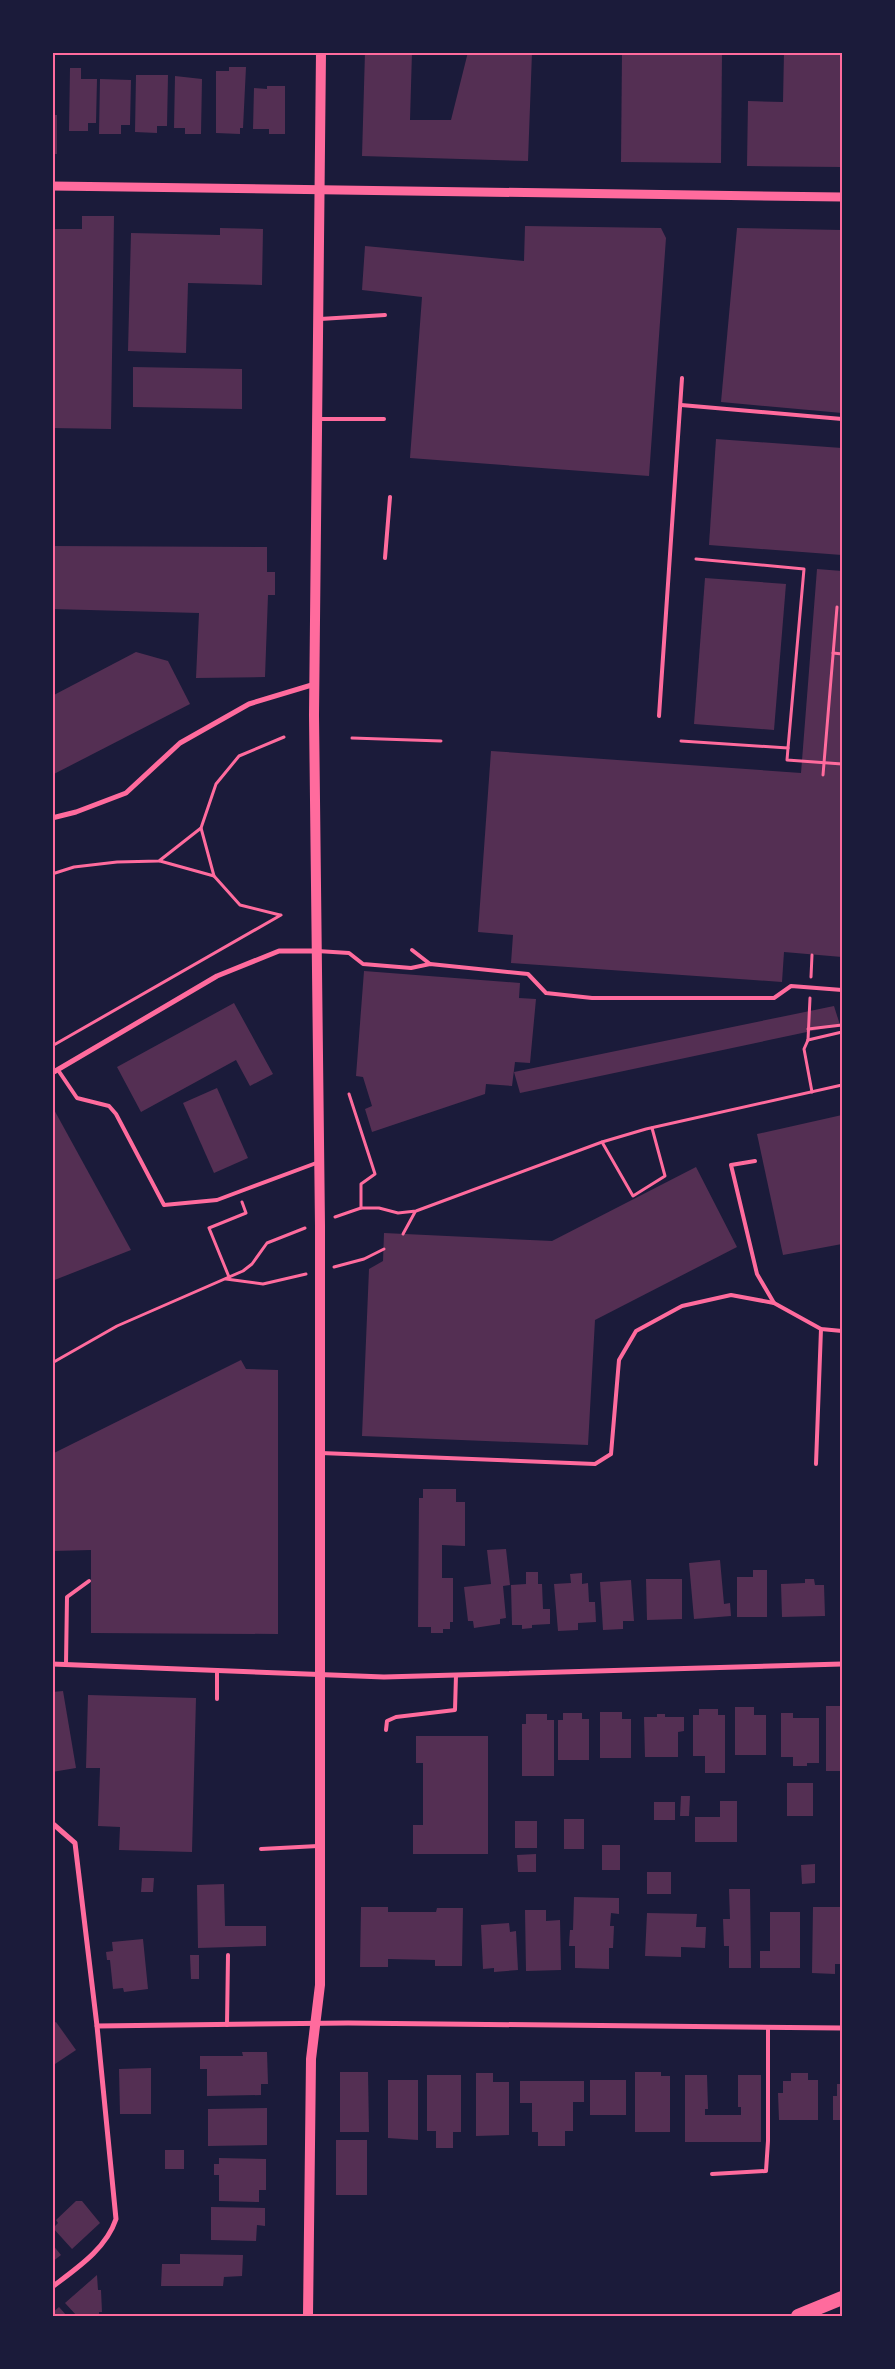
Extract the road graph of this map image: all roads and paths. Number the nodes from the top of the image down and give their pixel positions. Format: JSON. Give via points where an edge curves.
{"nodes":[{"id":1,"x":321,"y":52,"type":"edge"},
{"id":2,"x":52,"y":186,"type":"edge"},
{"id":3,"x":319,"y":190,"type":"junction"},
{"id":4,"x":842,"y":197,"type":"edge"},
{"id":5,"x":385,"y":315,"type":"dead end"},
{"id":6,"x":318,"y":319,"type":"junction"},
{"id":7,"x":682,"y":378,"type":"dead end"},
{"id":8,"x":681,"y":405,"type":"junction"},
{"id":9,"x":384,"y":419,"type":"dead end"},
{"id":10,"x":842,"y":419,"type":"edge"},
{"id":11,"x":317,"y":420,"type":"junction"},
{"id":12,"x":390,"y":497,"type":"dead end"},
{"id":13,"x":385,"y":558,"type":"dead end"},
{"id":14,"x":696,"y":559,"type":"dead end"},
{"id":15,"x":837,"y":607,"type":"dead end"},
{"id":16,"x":833,"y":653,"type":"junction"},
{"id":17,"x":842,"y":654,"type":"edge"},
{"id":18,"x":315,"y":684,"type":"junction"},
{"id":19,"x":659,"y":716,"type":"dead end"},
{"id":20,"x":284,"y":737,"type":"dead end"},
{"id":21,"x":352,"y":738,"type":"dead end"},
{"id":22,"x":441,"y":741,"type":"dead end"},
{"id":23,"x":681,"y":741,"type":"dead end"},
{"id":24,"x":788,"y":748,"type":"junction"},
{"id":25,"x":842,"y":764,"type":"edge"},
{"id":26,"x":823,"y":775,"type":"dead end"},
{"id":27,"x":52,"y":818,"type":"edge"},
{"id":28,"x":201,"y":828,"type":"junction"},
{"id":29,"x":159,"y":860,"type":"junction"},
{"id":30,"x":52,"y":874,"type":"edge"},
{"id":31,"x":214,"y":876,"type":"junction"},
{"id":32,"x":412,"y":950,"type":"dead end"},
{"id":33,"x":317,"y":951,"type":"junction"},
{"id":34,"x":430,"y":964,"type":"junction"},
{"id":35,"x":842,"y":990,"type":"edge"},
{"id":36,"x":809,"y":1012,"type":"dead end"},
{"id":37,"x":842,"y":1026,"type":"edge"},
{"id":38,"x":808,"y":1029,"type":"junction"},
{"id":39,"x":842,"y":1032,"type":"edge"},
{"id":40,"x":808,"y":1040,"type":"junction"},
{"id":41,"x":52,"y":1046,"type":"edge"},
{"id":42,"x":55,"y":1072,"type":"edge"},
{"id":43,"x":842,"y":1086,"type":"edge"},
{"id":44,"x":812,"y":1092,"type":"junction"},
{"id":45,"x":349,"y":1094,"type":"dead end"},
{"id":46,"x":652,"y":1128,"type":"junction"},
{"id":47,"x":602,"y":1142,"type":"junction"},
{"id":48,"x":755,"y":1161,"type":"dead end"},
{"id":49,"x":319,"y":1162,"type":"junction"},
{"id":50,"x":416,"y":1211,"type":"junction"},
{"id":51,"x":246,"y":1213,"type":"dead end"},
{"id":52,"x":402,"y":1234,"type":"dead end"},
{"id":53,"x":278,"y":1238,"type":"dead end"},
{"id":54,"x":384,"y":1249,"type":"dead end"},
{"id":55,"x":356,"y":1261,"type":"dead end"},
{"id":56,"x":227,"y":1278,"type":"junction"},
{"id":57,"x":280,"y":1280,"type":"dead end"},
{"id":58,"x":774,"y":1303,"type":"junction"},
{"id":59,"x":822,"y":1329,"type":"junction"},
{"id":60,"x":842,"y":1330,"type":"edge"},
{"id":61,"x":52,"y":1363,"type":"edge"},
{"id":62,"x":321,"y":1453,"type":"junction"},
{"id":63,"x":816,"y":1464,"type":"dead end"},
{"id":64,"x":89,"y":1581,"type":"dead end"},
{"id":65,"x":52,"y":1664,"type":"edge"},
{"id":66,"x":66,"y":1664,"type":"junction"},
{"id":67,"x":842,"y":1664,"type":"edge"},
{"id":68,"x":216,"y":1670,"type":"junction"},
{"id":69,"x":320,"y":1675,"type":"junction"},
{"id":70,"x":456,"y":1675,"type":"junction"},
{"id":71,"x":217,"y":1699,"type":"dead end"},
{"id":72,"x":386,"y":1730,"type":"dead end"},
{"id":73,"x":52,"y":1823,"type":"edge"},
{"id":74,"x":320,"y":1846,"type":"junction"},
{"id":75,"x":261,"y":1849,"type":"dead end"},
{"id":76,"x":228,"y":1955,"type":"dead end"},
{"id":77,"x":315,"y":2025,"type":"junction"},
{"id":78,"x":97,"y":2026,"type":"junction"},
{"id":79,"x":227,"y":2026,"type":"junction"},
{"id":80,"x":768,"y":2028,"type":"junction"},
{"id":81,"x":842,"y":2028,"type":"edge"},
{"id":82,"x":712,"y":2174,"type":"dead end"},
{"id":83,"x":52,"y":2287,"type":"edge"},
{"id":84,"x":842,"y":2298,"type":"edge"},
{"id":85,"x":308,"y":2316,"type":"edge"},
{"id":86,"x":798,"y":2316,"type":"edge"}],
"edges":[{"from":1,"to":3,"type":"main road"},
{"from":2,"to":3,"type":"street"},
{"from":3,"to":4,"type":"street"},
{"from":3,"to":6,"type":"main road"},
{"from":5,"to":6,"type":"lane"},
{"from":6,"to":11,"type":"main road"},
{"from":7,"to":8,"type":"lane"},
{"from":8,"to":10,"type":"lane"},
{"from":8,"to":19,"type":"lane"},
{"from":9,"to":11,"type":"lane"},
{"from":11,"to":18,"type":"main road"},
{"from":12,"to":13,"type":"lane"},
{"from":14,"to":24,"type":"path","via":[[804,568]]},
{"from":15,"to":16,"type":"path"},
{"from":16,"to":17,"type":"path"},
{"from":16,"to":26,"type":"path"},
{"from":18,"to":27,"type":"street","via":[[249,704],[180,743],[126,793]]},
{"from":18,"to":33,"type":"main road"},
{"from":20,"to":28,"type":"path","via":[[239,756],[216,784]]},
{"from":21,"to":22,"type":"path"},
{"from":23,"to":24,"type":"path"},
{"from":24,"to":25,"type":"path","via":[[787,760]]},
{"from":28,"to":29,"type":"path"},
{"from":28,"to":31,"type":"path"},
{"from":29,"to":30,"type":"path","via":[[74,867]]},
{"from":29,"to":31,"type":"path"},
{"from":31,"to":41,"type":"path","via":[[240,905],[281,915]]},
{"from":32,"to":34,"type":"lane"},
{"from":33,"to":34,"type":"lane","via":[[349,953],[363,964],[411,968]]},
{"from":33,"to":42,"type":"street","via":[[279,950],[217,976]]},
{"from":33,"to":49,"type":"main road"},
{"from":34,"to":35,"type":"lane","via":[[528,974],[546,993],[592,998],[774,998],[791,986]]},
{"from":36,"to":38,"type":"path"},
{"from":37,"to":38,"type":"path"},
{"from":38,"to":40,"type":"path"},
{"from":39,"to":40,"type":"path"},
{"from":40,"to":44,"type":"path","via":[[804,1048]]},
{"from":42,"to":49,"type":"lane","via":[[77,1098],[109,1106],[116,1114],[164,1206],[217,1200]]},
{"from":43,"to":44,"type":"path"},
{"from":44,"to":46,"type":"path"},
{"from":45,"to":50,"type":"path","via":[[375,1174],[361,1184],[361,1208],[380,1208],[398,1213]]},
{"from":46,"to":47,"type":"path"},
{"from":46,"to":47,"type":"path","via":[[665,1176],[633,1196]]},
{"from":47,"to":50,"type":"path"},
{"from":48,"to":58,"type":"lane","via":[[732,1165],[757,1274]]},
{"from":49,"to":62,"type":"main road"},
{"from":50,"to":52,"type":"path"},
{"from":51,"to":56,"type":"path","via":[[209,1228]]},
{"from":53,"to":56,"type":"path","via":[[267,1243],[252,1264]]},
{"from":54,"to":55,"type":"path"},
{"from":56,"to":57,"type":"path","via":[[263,1284]]},
{"from":56,"to":61,"type":"path","via":[[117,1326]]},
{"from":58,"to":59,"type":"lane"},
{"from":58,"to":62,"type":"lane","via":[[731,1295],[682,1306],[636,1331],[619,1360],[611,1454],[595,1464]]},
{"from":59,"to":60,"type":"lane"},
{"from":59,"to":63,"type":"lane"},
{"from":62,"to":69,"type":"main road"},
{"from":64,"to":66,"type":"lane","via":[[67,1597]]},
{"from":65,"to":66,"type":"street"},
{"from":66,"to":68,"type":"street"},
{"from":67,"to":70,"type":"street"},
{"from":68,"to":69,"type":"street"},
{"from":68,"to":71,"type":"lane"},
{"from":69,"to":70,"type":"street"},
{"from":69,"to":74,"type":"main road"},
{"from":70,"to":72,"type":"lane","via":[[455,1710],[396,1717],[387,1721]]},
{"from":73,"to":78,"type":"street","via":[[75,1843]]},
{"from":74,"to":75,"type":"lane"},
{"from":74,"to":77,"type":"main road","via":[[320,1985]]},
{"from":76,"to":79,"type":"lane"},
{"from":77,"to":79,"type":"street"},
{"from":77,"to":80,"type":"street"},
{"from":77,"to":85,"type":"main road","via":[[311,2059]]},
{"from":78,"to":79,"type":"street"},
{"from":78,"to":83,"type":"street","via":[[116,2219],[112,2231],[96,2252]]},
{"from":80,"to":81,"type":"street"},
{"from":80,"to":82,"type":"lane","via":[[766,2171]]},
{"from":84,"to":86,"type":"highway"}]}
